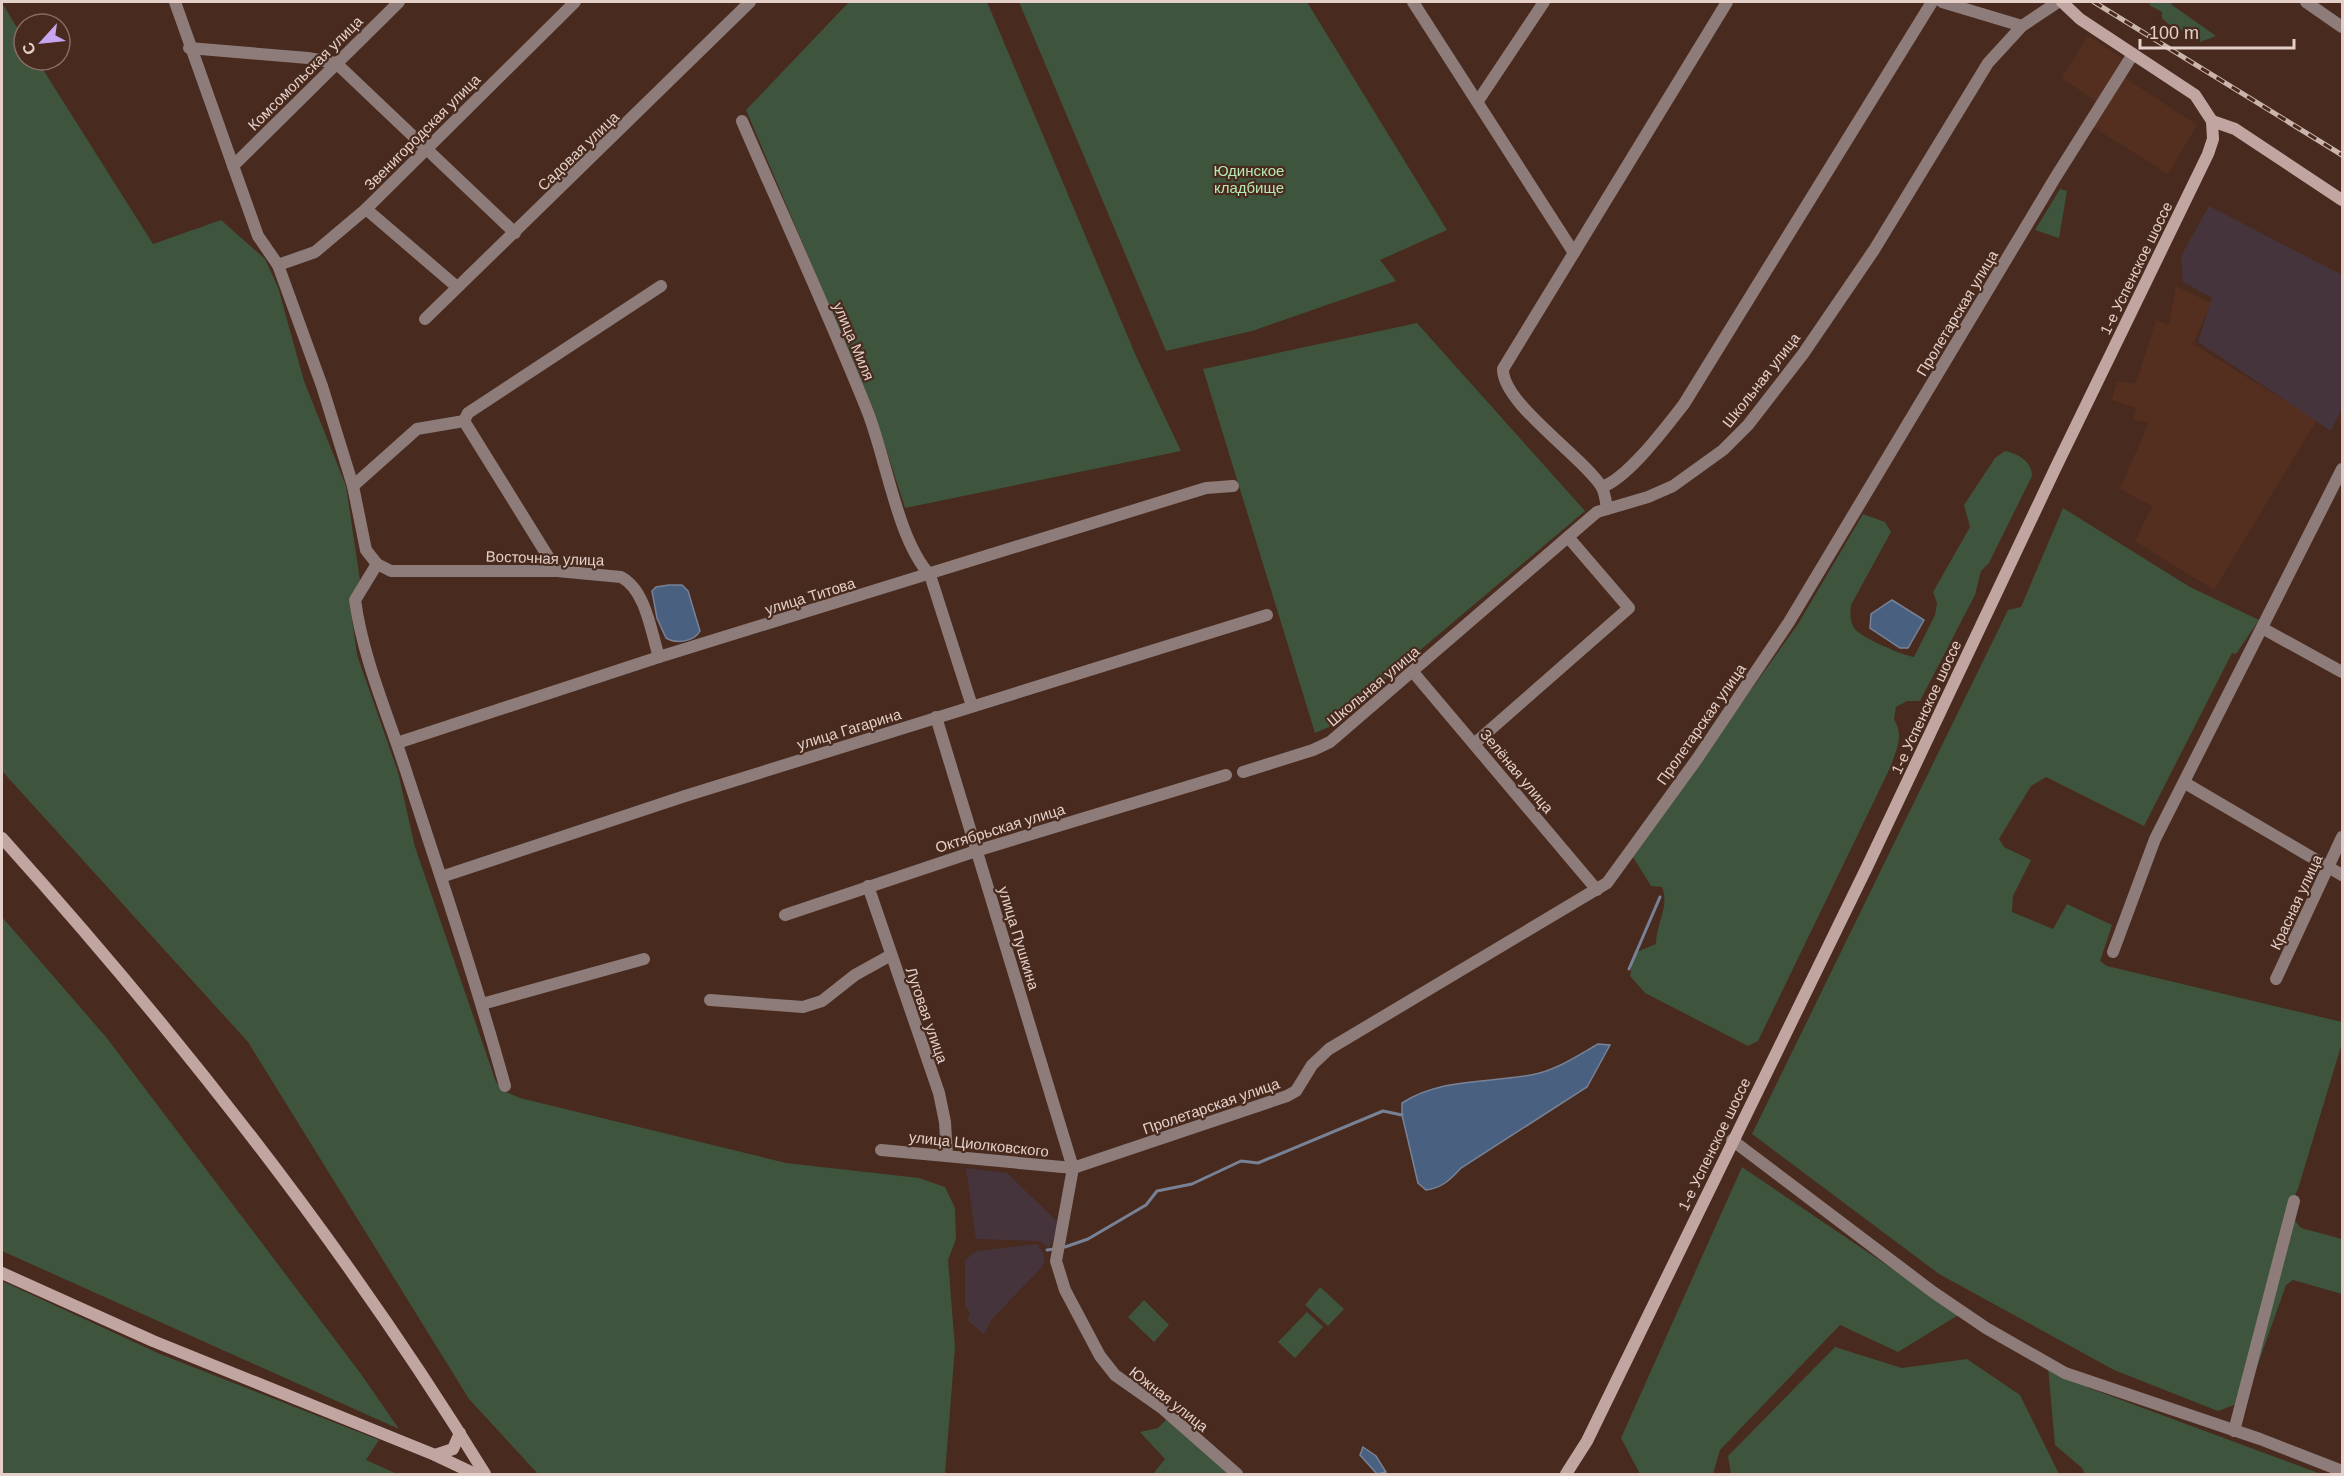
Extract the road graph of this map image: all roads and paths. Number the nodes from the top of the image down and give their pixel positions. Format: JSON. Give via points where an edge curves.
{"nodes":[{"id":1,"x":175,"y":2,"type":"edge"},
{"id":2,"x":399,"y":2,"type":"edge"},
{"id":3,"x":574,"y":2,"type":"edge"},
{"id":4,"x":750,"y":2,"type":"edge"},
{"id":5,"x":1413,"y":2,"type":"edge"},
{"id":6,"x":1544,"y":2,"type":"edge"},
{"id":7,"x":1727,"y":2,"type":"edge"},
{"id":8,"x":1942,"y":2,"type":"edge"},
{"id":9,"x":2060,"y":2,"type":"edge"},
{"id":10,"x":2306,"y":2,"type":"edge"},
{"id":11,"x":1926,"y":3,"type":"edge"},
{"id":12,"x":2022,"y":26,"type":"junction"},
{"id":13,"x":2343,"y":27,"type":"edge"},
{"id":14,"x":189,"y":48,"type":"junction"},
{"id":15,"x":2133,"y":54,"type":"junction"},
{"id":16,"x":336,"y":63,"type":"junction"},
{"id":17,"x":1478,"y":101,"type":"junction"},
{"id":18,"x":742,"y":121,"type":"dead end"},
{"id":19,"x":2212,"y":121,"type":"junction"},
{"id":20,"x":427,"y":148,"type":"junction"},
{"id":21,"x":232,"y":166,"type":"junction"},
{"id":22,"x":2343,"y":200,"type":"edge"},
{"id":23,"x":366,"y":209,"type":"junction"},
{"id":24,"x":515,"y":233,"type":"junction"},
{"id":25,"x":1574,"y":253,"type":"junction"},
{"id":26,"x":278,"y":265,"type":"junction"},
{"id":27,"x":661,"y":286,"type":"dead end"},
{"id":28,"x":457,"y":287,"type":"junction"},
{"id":29,"x":424,"y":319,"type":"dead end"},
{"id":30,"x":464,"y":421,"type":"junction"},
{"id":31,"x":2342,"y":472,"type":"edge"},
{"id":32,"x":353,"y":486,"type":"junction"},
{"id":33,"x":1233,"y":486,"type":"dead end"},
{"id":34,"x":1602,"y":487,"type":"junction"},
{"id":35,"x":1607,"y":509,"type":"junction"},
{"id":36,"x":1568,"y":537,"type":"junction"},
{"id":37,"x":377,"y":564,"type":"junction"},
{"id":38,"x":557,"y":571,"type":"junction"},
{"id":39,"x":930,"y":575,"type":"junction"},
{"id":40,"x":1267,"y":615,"type":"dead end"},
{"id":41,"x":2262,"y":628,"type":"junction"},
{"id":42,"x":659,"y":657,"type":"junction"},
{"id":43,"x":1413,"y":672,"type":"junction"},
{"id":44,"x":2343,"y":672,"type":"edge"},
{"id":45,"x":972,"y":706,"type":"junction"},
{"id":46,"x":936,"y":717,"type":"junction"},
{"id":47,"x":397,"y":743,"type":"junction"},
{"id":48,"x":1474,"y":744,"type":"junction"},
{"id":49,"x":1243,"y":772,"type":"dead end"},
{"id":50,"x":1226,"y":775,"type":"dead end"},
{"id":51,"x":2185,"y":783,"type":"junction"},
{"id":52,"x":2343,"y":837,"type":"edge"},
{"id":53,"x":2,"y":838,"type":"edge"},
{"id":54,"x":976,"y":851,"type":"junction"},
{"id":55,"x":2328,"y":866,"type":"junction"},
{"id":56,"x":2343,"y":874,"type":"edge"},
{"id":57,"x":441,"y":877,"type":"junction"},
{"id":58,"x":868,"y":886,"type":"junction"},
{"id":59,"x":1597,"y":890,"type":"junction"},
{"id":60,"x":785,"y":915,"type":"dead end"},
{"id":61,"x":2113,"y":952,"type":"dead end"},
{"id":62,"x":891,"y":955,"type":"junction"},
{"id":63,"x":644,"y":959,"type":"dead end"},
{"id":64,"x":2276,"y":980,"type":"dead end"},
{"id":65,"x":710,"y":1000,"type":"dead end"},
{"id":66,"x":482,"y":1004,"type":"junction"},
{"id":67,"x":505,"y":1086,"type":"dead end"},
{"id":68,"x":1732,"y":1140,"type":"junction"},
{"id":69,"x":881,"y":1150,"type":"dead end"},
{"id":70,"x":947,"y":1156,"type":"junction"},
{"id":71,"x":1073,"y":1168,"type":"junction"},
{"id":72,"x":2294,"y":1201,"type":"dead end"},
{"id":73,"x":2,"y":1273,"type":"edge"},
{"id":74,"x":2234,"y":1431,"type":"junction"},
{"id":75,"x":460,"y":1433,"type":"junction"},
{"id":76,"x":435,"y":1455,"type":"junction"},
{"id":77,"x":2343,"y":1471,"type":"edge"},
{"id":78,"x":475,"y":1474,"type":"edge"},
{"id":79,"x":485,"y":1474,"type":"edge"},
{"id":80,"x":1237,"y":1474,"type":"edge"},
{"id":81,"x":1566,"y":1474,"type":"edge"}],
"edges":[{"from":1,"to":14,"type":"street"},
{"from":2,"to":16,"type":"street","name":"Комсомольская улица"},
{"from":3,"to":20,"type":"street","name":"Звенигородская улица"},
{"from":4,"to":24,"type":"street","name":"Садовая улица"},
{"from":5,"to":17,"type":"street"},
{"from":6,"to":17,"type":"street"},
{"from":7,"to":25,"type":"street"},
{"from":8,"to":12,"type":"street"},
{"from":9,"to":12,"type":"street","name":"Школьная улица"},
{"from":9,"to":15,"type":"main road"},
{"from":10,"to":13,"type":"street"},
{"from":11,"to":34,"type":"street","via":[[1684,404],[1650,446],[1611,484]]},
{"from":12,"to":35,"type":"street","name":"Школьная улица","via":[[1988,63],[1874,250],[1803,354],[1748,424],[1716,456],[1673,486]]},
{"from":14,"to":16,"type":"street"},
{"from":14,"to":21,"type":"street"},
{"from":15,"to":19,"type":"main road","via":[[2195,95]]},
{"from":15,"to":59,"type":"street","name":"Пролетарская улица","via":[[1790,622],[1697,759],[1607,883]]},
{"from":16,"to":20,"type":"street"},
{"from":16,"to":21,"type":"street","name":"Комсомольская улица"},
{"from":17,"to":25,"type":"street"},
{"from":18,"to":39,"type":"street","name":"улица Миля","via":[[868,412],[907,532]]},
{"from":19,"to":22,"type":"main road","via":[[2235,129]]},
{"from":19,"to":68,"type":"main road","name":"1-е Успенское шоссе","via":[[2213,139],[2208,154]]},
{"from":20,"to":23,"type":"street","name":"Звенигородская улица"},
{"from":20,"to":24,"type":"street"},
{"from":21,"to":26,"type":"street","via":[[258,236]]},
{"from":23,"to":26,"type":"street","name":"Звенигородская улица","via":[[315,252]]},
{"from":23,"to":28,"type":"street"},
{"from":24,"to":28,"type":"street","name":"Садовая улица"},
{"from":25,"to":34,"type":"street","via":[[1503,369],[1503,376],[1517,399]]},
{"from":26,"to":32,"type":"street"},
{"from":27,"to":30,"type":"street","via":[[533,368],[468,413]]},
{"from":28,"to":29,"type":"street","name":"Садовая улица"},
{"from":30,"to":32,"type":"street","via":[[417,429]]},
{"from":30,"to":38,"type":"street"},
{"from":31,"to":41,"type":"street"},
{"from":32,"to":37,"type":"street","via":[[366,550]]},
{"from":33,"to":39,"type":"street","name":"улица Титова","via":[[1206,488]]},
{"from":34,"to":35,"type":"street"},
{"from":35,"to":36,"type":"street","name":"Школьная улица","via":[[1597,512]]},
{"from":36,"to":43,"type":"street","name":"Школьная улица"},
{"from":36,"to":48,"type":"street","via":[[1629,608]]},
{"from":37,"to":38,"type":"street","name":"Восточная улица","via":[[391,571]]},
{"from":37,"to":47,"type":"street","via":[[354,600],[364,650]]},
{"from":38,"to":42,"type":"street","name":"Восточная улица","via":[[610,575],[630,582],[638,594]]},
{"from":39,"to":42,"type":"street","name":"улица Титова"},
{"from":39,"to":45,"type":"street"},
{"from":40,"to":45,"type":"street","name":"улица Гагарина"},
{"from":41,"to":44,"type":"street"},
{"from":41,"to":51,"type":"street"},
{"from":42,"to":47,"type":"street","name":"улица Титова"},
{"from":43,"to":48,"type":"street","name":"Зелёная улица"},
{"from":43,"to":49,"type":"street","name":"Школьная улица","via":[[1330,742]]},
{"from":45,"to":46,"type":"street","name":"улица Гагарина"},
{"from":46,"to":54,"type":"street","name":"улица Пушкина"},
{"from":46,"to":57,"type":"street","name":"улица Гагарина"},
{"from":47,"to":57,"type":"street"},
{"from":48,"to":59,"type":"street","name":"Зелёная улица"},
{"from":50,"to":54,"type":"street","name":"Октябрьская улица"},
{"from":51,"to":55,"type":"street"},
{"from":51,"to":61,"type":"street","via":[[2156,839]]},
{"from":52,"to":55,"type":"street","name":"Красная улица"},
{"from":53,"to":75,"type":"main road","via":[[163,1023],[367,1297]]},
{"from":54,"to":58,"type":"street","name":"Октябрьская улица"},
{"from":54,"to":71,"type":"street","name":"улица Пушкина"},
{"from":55,"to":56,"type":"street"},
{"from":55,"to":64,"type":"street","name":"Красная улица"},
{"from":57,"to":66,"type":"street"},
{"from":58,"to":60,"type":"street","name":"Октябрьская улица"},
{"from":58,"to":62,"type":"street","name":"Луговая улица"},
{"from":59,"to":71,"type":"street","name":"Пролетарская улица","via":[[1329,1048],[1312,1065],[1296,1091],[1287,1096]]},
{"from":62,"to":65,"type":"street","via":[[855,975],[822,1001],[803,1007]]},
{"from":62,"to":70,"type":"street","name":"Луговая улица","via":[[939,1093]]},
{"from":63,"to":66,"type":"street"},
{"from":66,"to":67,"type":"street"},
{"from":68,"to":74,"type":"street","via":[[1933,1292],[2065,1373]]},
{"from":68,"to":81,"type":"main road","name":"1-е Успенское шоссе","via":[[1587,1441]]},
{"from":69,"to":70,"type":"street","name":"улица Циолковского"},
{"from":70,"to":71,"type":"street","name":"улица Циолковского"},
{"from":71,"to":80,"type":"street","name":"Южная улица","via":[[1056,1261],[1065,1290],[1100,1356],[1115,1375],[1162,1408]]},
{"from":72,"to":74,"type":"street"},
{"from":73,"to":76,"type":"main road","via":[[153,1341]]},
{"from":74,"to":77,"type":"street"},
{"from":75,"to":76,"type":"main road","via":[[453,1449]]},
{"from":75,"to":79,"type":"main road"},
{"from":76,"to":78,"type":"main road"}]}
